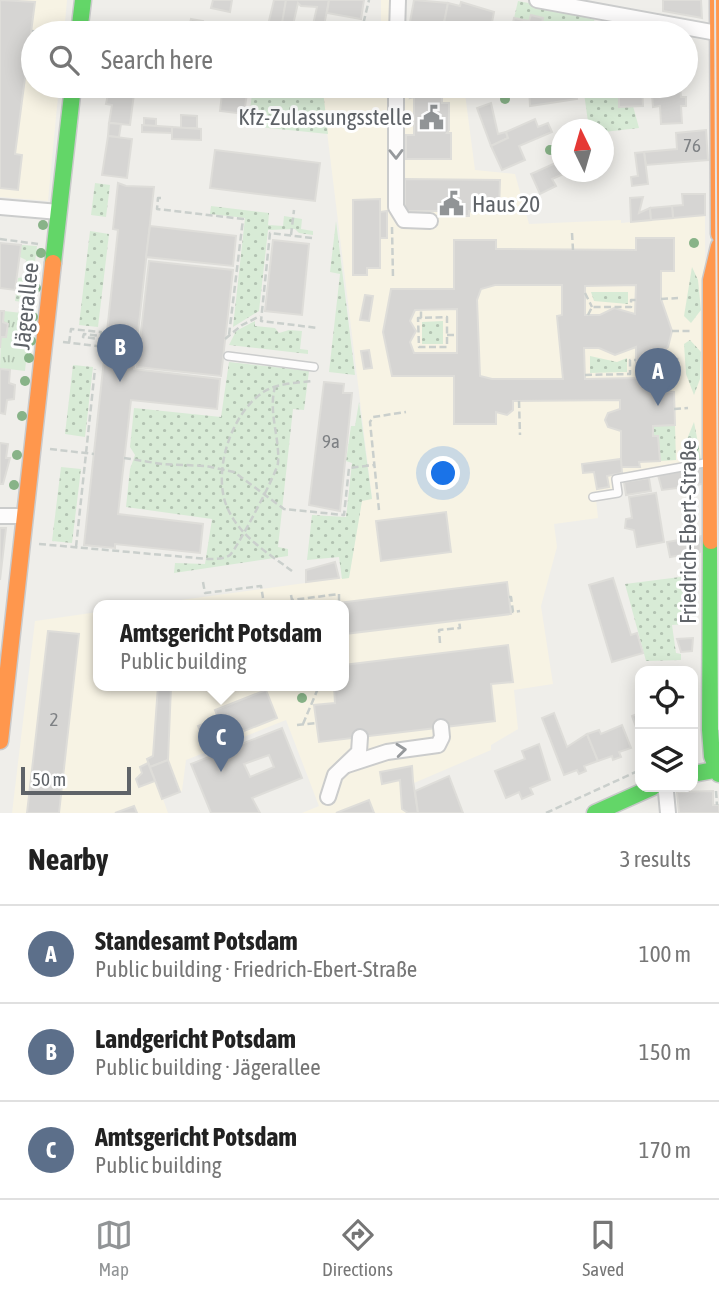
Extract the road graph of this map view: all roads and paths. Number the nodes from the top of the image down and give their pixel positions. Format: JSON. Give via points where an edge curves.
{"nodes":[{"id":1,"x":83,"y":0,"type":"edge"},
{"id":2,"x":369,"y":0,"type":"edge"},
{"id":3,"x":398,"y":0,"type":"edge"},
{"id":4,"x":537,"y":0,"type":"edge"},
{"id":5,"x":718,"y":0,"type":"edge"},
{"id":6,"x":80,"y":21,"type":"edge"},
{"id":7,"x":364,"y":21,"type":"edge"},
{"id":8,"x":397,"y":21,"type":"edge"},
{"id":9,"x":652,"y":21,"type":"edge"},
{"id":10,"x":698,"y":30,"type":"edge"},
{"id":11,"x":717,"y":33,"type":"edge"},
{"id":12,"x":72,"y":98,"type":"edge"},
{"id":13,"x":396,"y":98,"type":"edge"},
{"id":14,"x":161,"y":198,"type":"dead end"},
{"id":15,"x":0,"y":207,"type":"edge"},
{"id":16,"x":396,"y":207,"type":"junction"},
{"id":17,"x":294,"y":210,"type":"dead end"},
{"id":18,"x":59,"y":212,"type":"junction"},
{"id":19,"x":430,"y":221,"type":"dead end"},
{"id":20,"x":572,"y":233,"type":"dead end"},
{"id":21,"x":719,"y":234,"type":"edge"},
{"id":22,"x":291,"y":235,"type":"junction"},
{"id":23,"x":312,"y":237,"type":"dead end"},
{"id":24,"x":0,"y":239,"type":"edge"},
{"id":25,"x":55,"y":246,"type":"junction"},
{"id":26,"x":719,"y":246,"type":"edge"},
{"id":27,"x":573,"y":250,"type":"dead end"},
{"id":28,"x":393,"y":278,"type":"dead end"},
{"id":29,"x":585,"y":293,"type":"dead end"},
{"id":30,"x":678,"y":298,"type":"dead end"},
{"id":31,"x":661,"y":299,"type":"dead end"},
{"id":32,"x":636,"y":300,"type":"dead end"},
{"id":33,"x":592,"y":307,"type":"junction"},
{"id":34,"x":421,"y":310,"type":"dead end"},
{"id":35,"x":589,"y":315,"type":"dead end"},
{"id":36,"x":261,"y":316,"type":"junction"},
{"id":37,"x":421,"y":318,"type":"junction"},
{"id":38,"x":318,"y":328,"type":"dead end"},
{"id":39,"x":672,"y":331,"type":"dead end"},
{"id":40,"x":692,"y":331,"type":"dead end"},
{"id":41,"x":229,"y":335,"type":"junction"},
{"id":42,"x":447,"y":335,"type":"junction"},
{"id":43,"x":457,"y":335,"type":"dead end"},
{"id":44,"x":225,"y":339,"type":"dead end"},
{"id":45,"x":45,"y":340,"type":"junction"},
{"id":46,"x":69,"y":343,"type":"junction"},
{"id":47,"x":99,"y":346,"type":"junction"},
{"id":48,"x":105,"y":347,"type":"dead end"},
{"id":49,"x":228,"y":356,"type":"dead end"},
{"id":50,"x":679,"y":359,"type":"dead end"},
{"id":51,"x":636,"y":360,"type":"dead end"},
{"id":52,"x":662,"y":360,"type":"dead end"},
{"id":53,"x":314,"y":366,"type":"dead end"},
{"id":54,"x":95,"y":369,"type":"dead end"},
{"id":55,"x":585,"y":375,"type":"dead end"},
{"id":56,"x":312,"y":381,"type":"dead end"},
{"id":57,"x":275,"y":387,"type":"junction"},
{"id":58,"x":519,"y":401,"type":"dead end"},
{"id":59,"x":688,"y":408,"type":"dead end"},
{"id":60,"x":674,"y":409,"type":"dead end"},
{"id":61,"x":406,"y":412,"type":"dead end"},
{"id":62,"x":520,"y":435,"type":"dead end"},
{"id":63,"x":33,"y":447,"type":"junction"},
{"id":64,"x":86,"y":453,"type":"junction"},
{"id":65,"x":94,"y":454,"type":"dead end"},
{"id":66,"x":124,"y":458,"type":"dead end"},
{"id":67,"x":715,"y":462,"type":"edge"},
{"id":68,"x":374,"y":465,"type":"junction"},
{"id":69,"x":222,"y":470,"type":"junction"},
{"id":70,"x":265,"y":494,"type":"junction"},
{"id":71,"x":593,"y":497,"type":"dead end"},
{"id":72,"x":379,"y":510,"type":"dead end"},
{"id":73,"x":0,"y":516,"type":"edge"},
{"id":74,"x":25,"y":516,"type":"junction"},
{"id":75,"x":243,"y":533,"type":"junction"},
{"id":76,"x":22,"y":542,"type":"junction"},
{"id":77,"x":76,"y":547,"type":"junction"},
{"id":78,"x":292,"y":571,"type":"dead end"},
{"id":79,"x":203,"y":582,"type":"dead end"},
{"id":80,"x":291,"y":595,"type":"dead end"},
{"id":81,"x":509,"y":597,"type":"dead end"},
{"id":82,"x":262,"y":598,"type":"dead end"},
{"id":83,"x":292,"y":600,"type":"edge"},
{"id":84,"x":292,"y":600,"type":"edge"},
{"id":85,"x":340,"y":600,"type":"edge"},
{"id":86,"x":520,"y":611,"type":"dead end"},
{"id":87,"x":459,"y":620,"type":"dead end"},
{"id":88,"x":440,"y":643,"type":"dead end"},
{"id":89,"x":317,"y":691,"type":"edge"},
{"id":90,"x":316,"y":723,"type":"dead end"},
{"id":91,"x":303,"y":724,"type":"junction"},
{"id":92,"x":297,"y":725,"type":"dead end"},
{"id":93,"x":441,"y":727,"type":"dead end"},
{"id":94,"x":360,"y":737,"type":"dead end"},
{"id":95,"x":0,"y":741,"type":"edge"},
{"id":96,"x":347,"y":765,"type":"junction"},
{"id":97,"x":635,"y":772,"type":"edge"},
{"id":98,"x":698,"y":774,"type":"edge"},
{"id":99,"x":717,"y":775,"type":"edge"},
{"id":100,"x":654,"y":792,"type":"edge"},
{"id":101,"x":661,"y":792,"type":"edge"},
{"id":102,"x":328,"y":796,"type":"dead end"},
{"id":103,"x":717,"y":805,"type":"dead end"},
{"id":104,"x":547,"y":813,"type":"edge"},
{"id":105,"x":595,"y":813,"type":"edge"},
{"id":106,"x":668,"y":813,"type":"edge"}],
"edges":[{"from":1,"to":6,"type":"street"},
{"from":2,"to":7,"type":"path"},
{"from":3,"to":8,"type":"street"},
{"from":4,"to":9,"type":"street"},
{"from":5,"to":11,"type":"street"},
{"from":10,"to":11,"type":"street"},
{"from":11,"to":21,"type":"street"},
{"from":12,"to":18,"type":"street","name":"Jägerallee"},
{"from":13,"to":16,"type":"street","one_way":true},
{"from":14,"to":41,"type":"path","via":[[157,209],[243,219]]},
{"from":15,"to":18,"type":"street"},
{"from":16,"to":19,"type":"street","via":[[404,220]]},
{"from":16,"to":28,"type":"path","via":[[391,218]]},
{"from":17,"to":22,"type":"path"},
{"from":18,"to":25,"type":"street","name":"Jägerallee"},
{"from":20,"to":27,"type":"path"},
{"from":22,"to":23,"type":"path"},
{"from":22,"to":36,"type":"path","via":[[270,233]]},
{"from":24,"to":25,"type":"path"},
{"from":25,"to":45,"type":"street","name":"Jägerallee"},
{"from":26,"to":67,"type":"street","name":"Friedrich-Ebert-Straße","via":[[711,280]]},
{"from":29,"to":33,"type":"path"},
{"from":30,"to":31,"type":"path"},
{"from":32,"to":33,"type":"path","via":[[631,300],[631,307]]},
{"from":33,"to":35,"type":"path"},
{"from":34,"to":37,"type":"path"},
{"from":36,"to":38,"type":"path","via":[[261,321]]},
{"from":36,"to":41,"type":"path"},
{"from":37,"to":42,"type":"path","via":[[447,317]]},
{"from":37,"to":42,"type":"path","via":[[419,347],[447,347]]},
{"from":39,"to":40,"type":"path"},
{"from":41,"to":44,"type":"path"},
{"from":42,"to":43,"type":"path"},
{"from":45,"to":46,"type":"path"},
{"from":45,"to":63,"type":"street","name":"Jägerallee"},
{"from":46,"to":47,"type":"path"},
{"from":46,"to":47,"type":"path","via":[[71,329],[101,332],[101,336],[83,334],[100,339]]},
{"from":47,"to":48,"type":"path"},
{"from":49,"to":53,"type":"lane"},
{"from":50,"to":52,"type":"path"},
{"from":51,"to":55,"type":"path","via":[[630,360],[630,374]]},
{"from":54,"to":64,"type":"path"},
{"from":56,"to":57,"type":"path"},
{"from":57,"to":69,"type":"path","via":[[248,406],[228,444]]},
{"from":57,"to":70,"type":"path","via":[[278,466]]},
{"from":58,"to":62,"type":"path"},
{"from":59,"to":60,"type":"path"},
{"from":61,"to":68,"type":"path","via":[[373,417]]},
{"from":63,"to":64,"type":"path"},
{"from":63,"to":74,"type":"street","name":"Jägerallee"},
{"from":64,"to":65,"type":"path"},
{"from":64,"to":77,"type":"path"},
{"from":66,"to":69,"type":"path"},
{"from":67,"to":71,"type":"lane","via":[[616,479],[618,492]]},
{"from":67,"to":99,"type":"street","name":"Friedrich-Ebert-Straße","via":[[712,722]]},
{"from":68,"to":70,"type":"path","via":[[349,468],[344,515],[292,511]]},
{"from":68,"to":72,"type":"path"},
{"from":69,"to":70,"type":"path","via":[[234,472]]},
{"from":69,"to":75,"type":"path","via":[[220,485],[227,508]]},
{"from":70,"to":75,"type":"path"},
{"from":73,"to":74,"type":"street"},
{"from":74,"to":76,"type":"street","name":"Jägerallee"},
{"from":75,"to":77,"type":"path","via":[[238,546],[220,558]]},
{"from":75,"to":78,"type":"path"},
{"from":76,"to":77,"type":"path"},
{"from":76,"to":95,"type":"street","name":"Jägerallee"},
{"from":79,"to":82,"type":"path","via":[[205,593],[261,586]]},
{"from":80,"to":84,"type":"path"},
{"from":81,"to":86,"type":"path","via":[[513,612]]},
{"from":83,"to":85,"type":"path","via":[[339,594]]},
{"from":87,"to":88,"type":"path","via":[[460,628],[439,630]]},
{"from":89,"to":91,"type":"path"},
{"from":90,"to":91,"type":"path"},
{"from":91,"to":92,"type":"path"},
{"from":96,"to":93,"type":"street","one_way":true,"via":[[387,752],[438,745]]},
{"from":94,"to":96,"type":"street","via":[[359,752]]},
{"from":96,"to":102,"type":"street","via":[[332,780]]},
{"from":97,"to":104,"type":"path"},
{"from":98,"to":99,"type":"street"},
{"from":99,"to":103,"type":"path"},
{"from":100,"to":105,"type":"street"},
{"from":101,"to":106,"type":"street"}]}
